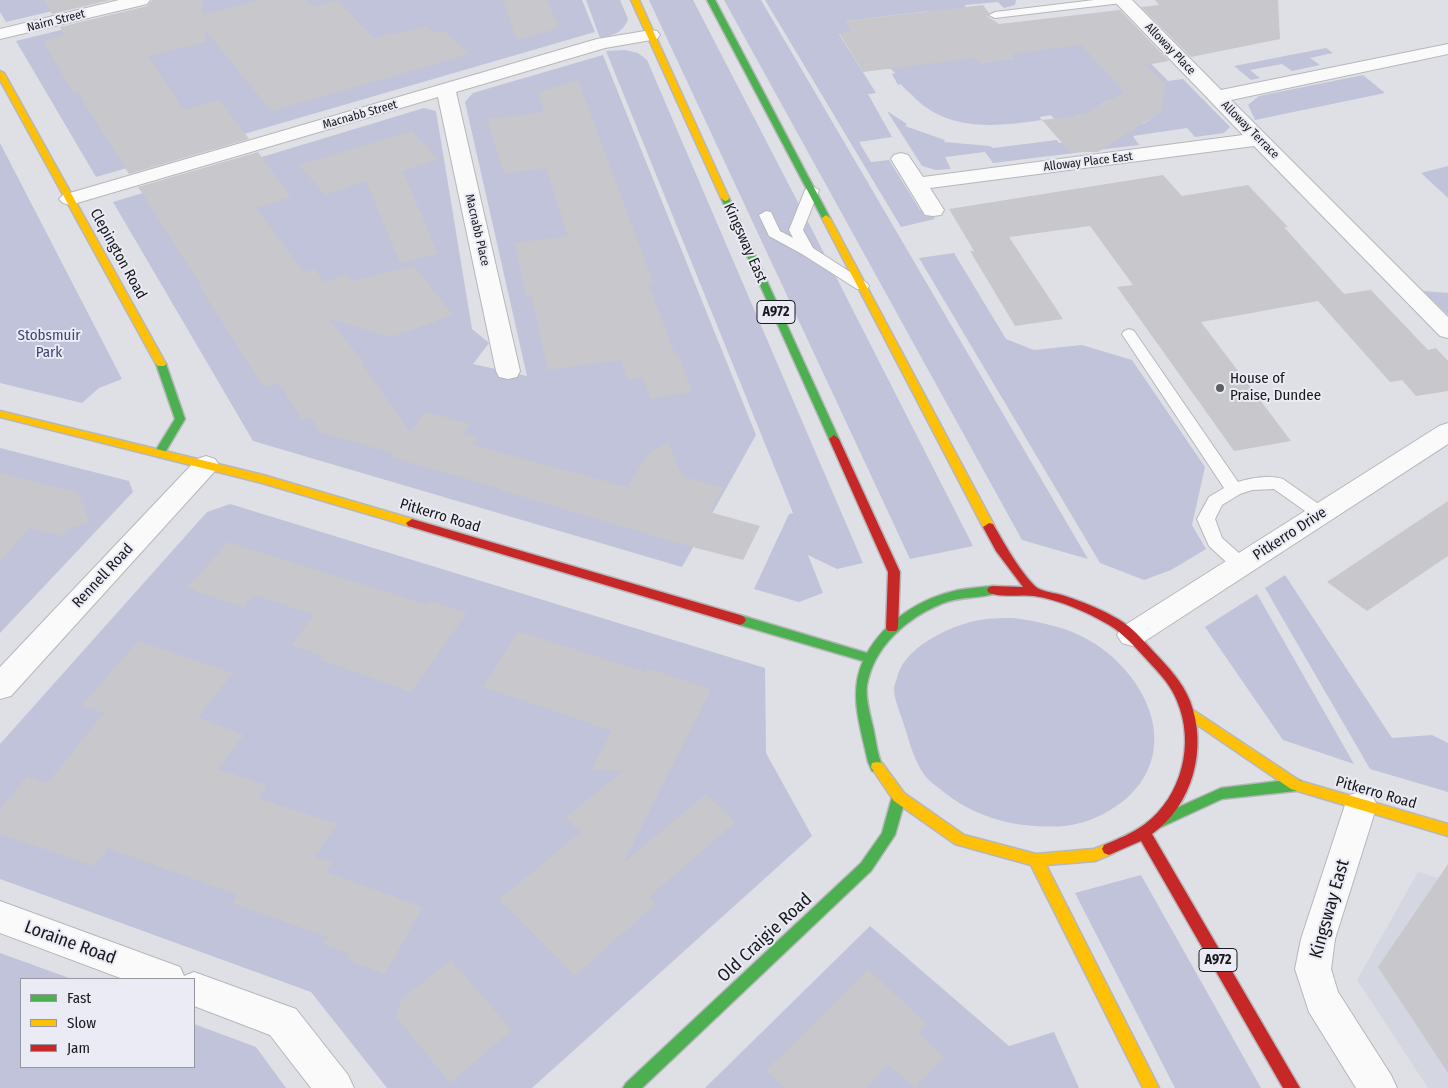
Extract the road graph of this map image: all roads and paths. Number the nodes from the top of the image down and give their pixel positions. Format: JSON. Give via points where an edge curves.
{"nodes":[{"id":1,"x":140,"y":0,"type":"edge"},
{"id":2,"x":635,"y":0,"type":"edge"},
{"id":3,"x":711,"y":0,"type":"edge"},
{"id":4,"x":1122,"y":0,"type":"edge"},
{"id":5,"x":995,"y":15,"type":"dead end"},
{"id":6,"x":0,"y":34,"type":"edge"},
{"id":7,"x":651,"y":35,"type":"junction"},
{"id":8,"x":1448,"y":49,"type":"edge"},
{"id":9,"x":0,"y":73,"type":"edge"},
{"id":10,"x":446,"y":90,"type":"junction"},
{"id":11,"x":1217,"y":97,"type":"junction"},
{"id":12,"x":1259,"y":140,"type":"junction"},
{"id":13,"x":901,"y":158,"type":"dead end"},
{"id":14,"x":916,"y":184,"type":"junction"},
{"id":15,"x":812,"y":190,"type":"junction"},
{"id":16,"x":70,"y":199,"type":"junction"},
{"id":17,"x":933,"y":210,"type":"dead end"},
{"id":18,"x":766,"y":215,"type":"dead end"},
{"id":19,"x":807,"y":251,"type":"junction"},
{"id":20,"x":862,"y":286,"type":"junction"},
{"id":21,"x":1448,"y":332,"type":"edge"},
{"id":22,"x":1129,"y":334,"type":"dead end"},
{"id":23,"x":508,"y":370,"type":"dead end"},
{"id":24,"x":0,"y":414,"type":"edge"},
{"id":25,"x":1448,"y":432,"type":"edge"},
{"id":26,"x":159,"y":453,"type":"junction"},
{"id":27,"x":206,"y":464,"type":"junction"},
{"id":28,"x":1234,"y":490,"type":"junction"},
{"id":29,"x":1321,"y":514,"type":"junction"},
{"id":30,"x":1242,"y":566,"type":"junction"},
{"id":31,"x":1034,"y":592,"type":"junction"},
{"id":32,"x":892,"y":628,"type":"junction"},
{"id":33,"x":1132,"y":635,"type":"junction"},
{"id":34,"x":868,"y":658,"type":"junction"},
{"id":35,"x":0,"y":687,"type":"edge"},
{"id":36,"x":1187,"y":712,"type":"junction"},
{"id":37,"x":1296,"y":785,"type":"junction"},
{"id":38,"x":899,"y":797,"type":"junction"},
{"id":39,"x":1361,"y":805,"type":"junction"},
{"id":40,"x":1157,"y":823,"type":"junction"},
{"id":41,"x":1448,"y":830,"type":"edge"},
{"id":42,"x":1144,"y":833,"type":"junction"},
{"id":43,"x":1036,"y":860,"type":"junction"},
{"id":44,"x":0,"y":917,"type":"edge"},
{"id":45,"x":164,"y":978,"type":"edge"},
{"id":46,"x":195,"y":989,"type":"edge"},
{"id":47,"x":335,"y":1088,"type":"edge"},
{"id":48,"x":631,"y":1088,"type":"edge"},
{"id":49,"x":1151,"y":1088,"type":"edge"},
{"id":50,"x":1292,"y":1088,"type":"edge"},
{"id":51,"x":1378,"y":1088,"type":"edge"}],
"edges":[{"from":1,"to":6,"type":"street","name":"Nairn Street"},
{"from":2,"to":7,"type":"main road","name":"Kingsway East","number":"A972"},
{"from":3,"to":15,"type":"main road"},
{"from":4,"to":5,"type":"lane"},
{"from":4,"to":11,"type":"street","name":"Alloway Place"},
{"from":7,"to":10,"type":"street","name":"Macnabb Street","via":[[603,43]]},
{"from":7,"to":32,"type":"main road","name":"Kingsway East","number":"A972","via":[[894,572]]},
{"from":8,"to":11,"type":"street","name":"Alloway Terrace"},
{"from":9,"to":16,"type":"main road","name":"Clepington Road"},
{"from":10,"to":16,"type":"street","name":"Macnabb Street"},
{"from":10,"to":23,"type":"street","name":"Macnabb Place"},
{"from":11,"to":12,"type":"street","name":"Alloway Terrace"},
{"from":12,"to":14,"type":"street","name":"Alloway Place East"},
{"from":12,"to":21,"type":"street","name":"Alloway Terrace"},
{"from":13,"to":14,"type":"street"},
{"from":14,"to":17,"type":"street"},
{"from":15,"to":19,"type":"lane","via":[[796,230]]},
{"from":15,"to":20,"type":"main road"},
{"from":16,"to":26,"type":"main road","name":"Clepington Road","via":[[164,370],[180,419]]},
{"from":18,"to":19,"type":"lane","via":[[774,233]]},
{"from":19,"to":20,"type":"lane"},
{"from":20,"to":31,"type":"main road","via":[[1000,548]]},
{"from":22,"to":28,"type":"lane"},
{"from":24,"to":26,"type":"main road","name":"Pitkerro Road"},
{"from":25,"to":29,"type":"street","name":"Pitkerro Drive"},
{"from":26,"to":27,"type":"main road","name":"Pitkerro Road"},
{"from":27,"to":34,"type":"main road","name":"Pitkerro Road"},
{"from":27,"to":35,"type":"street","name":"Rennell Road"},
{"from":28,"to":29,"type":"lane","via":[[1251,484],[1277,483]]},
{"from":28,"to":30,"type":"lane","via":[[1215,501],[1206,519],[1215,542]]},
{"from":29,"to":30,"type":"street","name":"Pitkerro Drive"},
{"from":30,"to":33,"type":"street","name":"Pitkerro Drive"},
{"from":31,"to":32,"type":"main road","via":[[993,590],[955,595],[920,608]]},
{"from":31,"to":33,"type":"main road","via":[[1053,596],[1107,618]]},
{"from":32,"to":34,"type":"main road"},
{"from":33,"to":36,"type":"main road","via":[[1174,683]]},
{"from":34,"to":38,"type":"main road","via":[[860,688],[874,762]]},
{"from":36,"to":37,"type":"main road","name":"Pitkerro Road"},
{"from":36,"to":40,"type":"main road","via":[[1191,731],[1190,761],[1180,793]]},
{"from":37,"to":39,"type":"main road","name":"Pitkerro Road"},
{"from":37,"to":40,"type":"main road","name":"Pitkerro Road","via":[[1221,794]]},
{"from":38,"to":43,"type":"main road","via":[[960,840]]},
{"from":38,"to":48,"type":"main road","name":"Old Craigie Road","via":[[888,835],[866,867]]},
{"from":39,"to":41,"type":"main road","name":"Pitkerro Road"},
{"from":39,"to":51,"type":"street","name":"Kingsway East","via":[[1318,939],[1313,969],[1322,1000]]},
{"from":40,"to":42,"type":"main road"},
{"from":42,"to":43,"type":"main road","via":[[1095,855]]},
{"from":42,"to":50,"type":"main road","number":"A972"},
{"from":43,"to":49,"type":"main road"},
{"from":44,"to":45,"type":"street","name":"Loraine Road"},
{"from":46,"to":47,"type":"street","via":[[283,1022]]}]}
